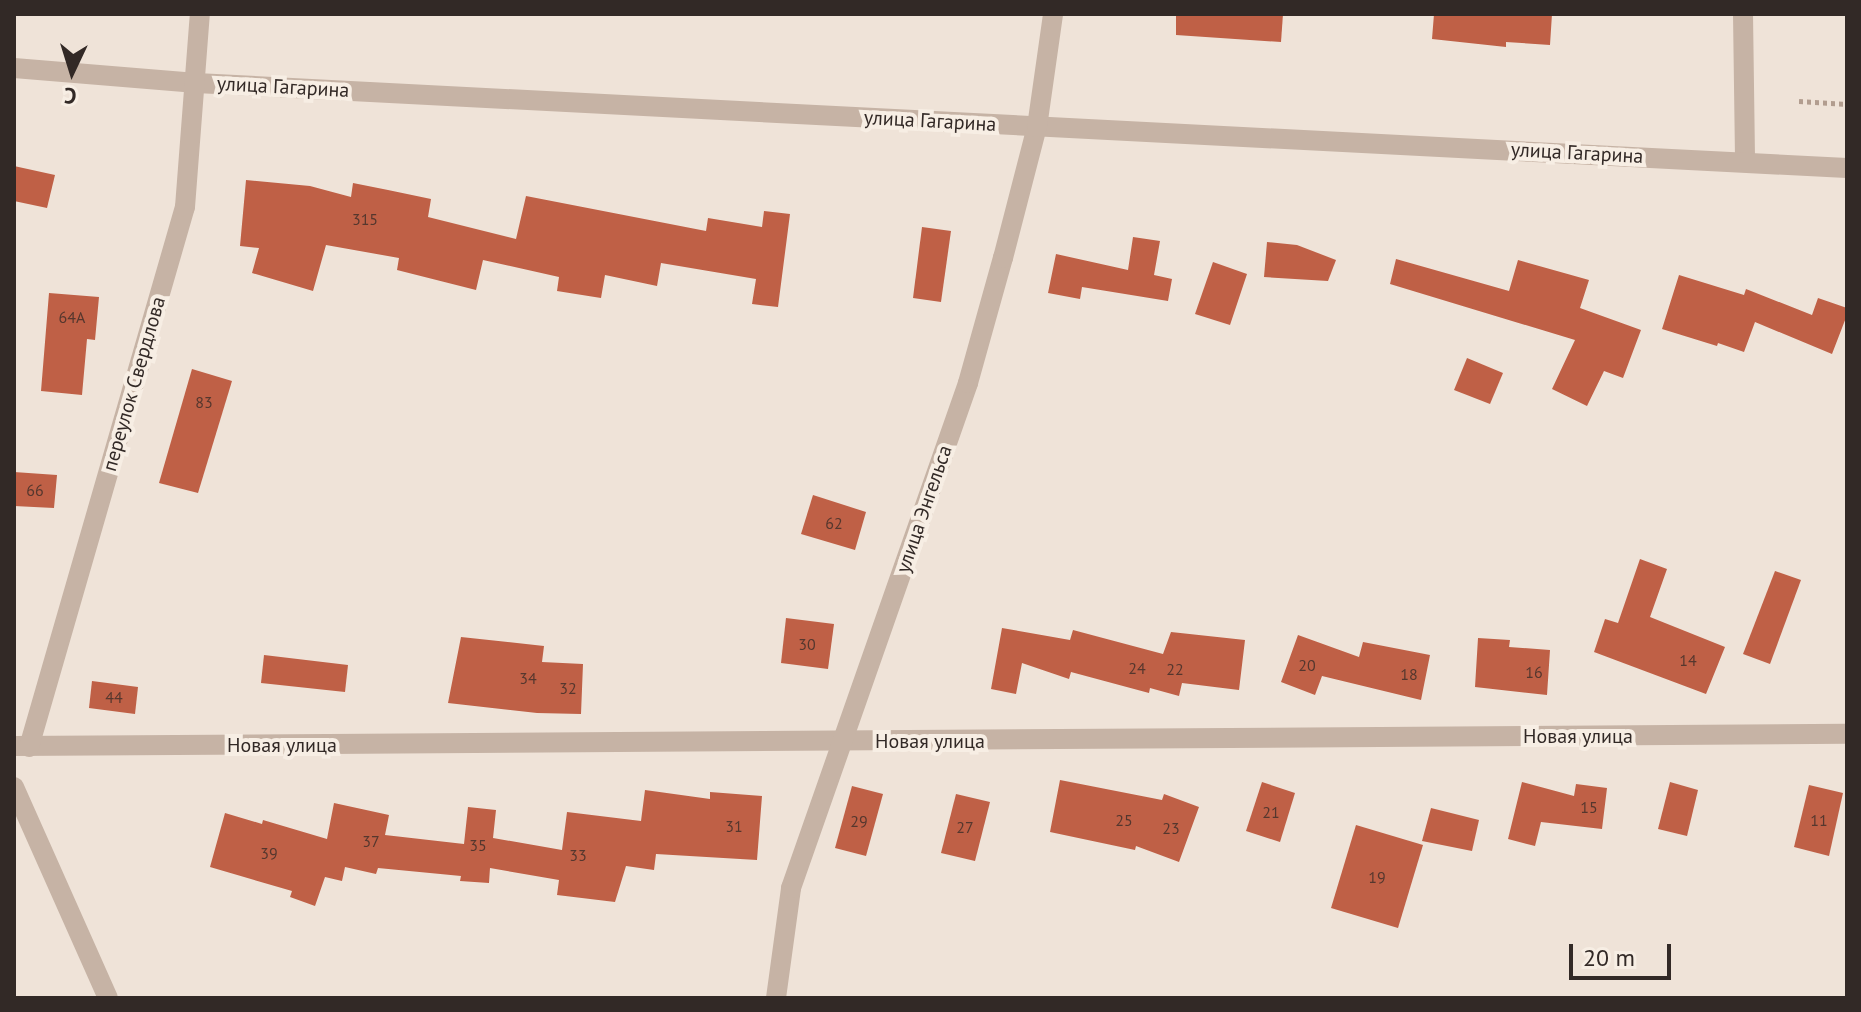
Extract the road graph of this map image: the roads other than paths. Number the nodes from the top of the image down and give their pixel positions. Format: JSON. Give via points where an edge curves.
{"nodes":[{"id":1,"x":200,"y":14,"type":"edge"},
{"id":2,"x":1053,"y":14,"type":"edge"},
{"id":3,"x":1743,"y":14,"type":"edge"},
{"id":4,"x":14,"y":68,"type":"edge"},
{"id":5,"x":196,"y":83,"type":"junction"},
{"id":6,"x":1037,"y":127,"type":"junction"},
{"id":7,"x":1745,"y":161,"type":"junction"},
{"id":8,"x":1847,"y":168,"type":"edge"},
{"id":9,"x":1847,"y":734,"type":"edge"},
{"id":10,"x":845,"y":741,"type":"junction"},
{"id":11,"x":22,"y":747,"type":"edge"},
{"id":12,"x":14,"y":787,"type":"edge"},
{"id":13,"x":108,"y":998,"type":"edge"},
{"id":14,"x":776,"y":998,"type":"edge"}],
"edges":[{"from":1,"to":5,"type":"street","name":"переулок Свердлова"},
{"from":2,"to":6,"type":"street","name":"улица Энгельса"},
{"from":3,"to":7,"type":"street"},
{"from":4,"to":5,"type":"street","name":"улица Гагарина"},
{"from":5,"to":6,"type":"street","name":"улица Гагарина"},
{"from":5,"to":11,"type":"street","name":"переулок Свердлова","via":[[185,207]]},
{"from":6,"to":7,"type":"street","name":"улица Гагарина"},
{"from":6,"to":10,"type":"street","name":"улица Энгельса","via":[[968,383]]},
{"from":7,"to":8,"type":"street","name":"улица Гагарина"},
{"from":9,"to":10,"type":"street","name":"Новая улица"},
{"from":10,"to":11,"type":"street","name":"Новая улица"},
{"from":10,"to":14,"type":"street","name":"улица Энгельса","via":[[791,888]]},
{"from":12,"to":13,"type":"street"}]}
